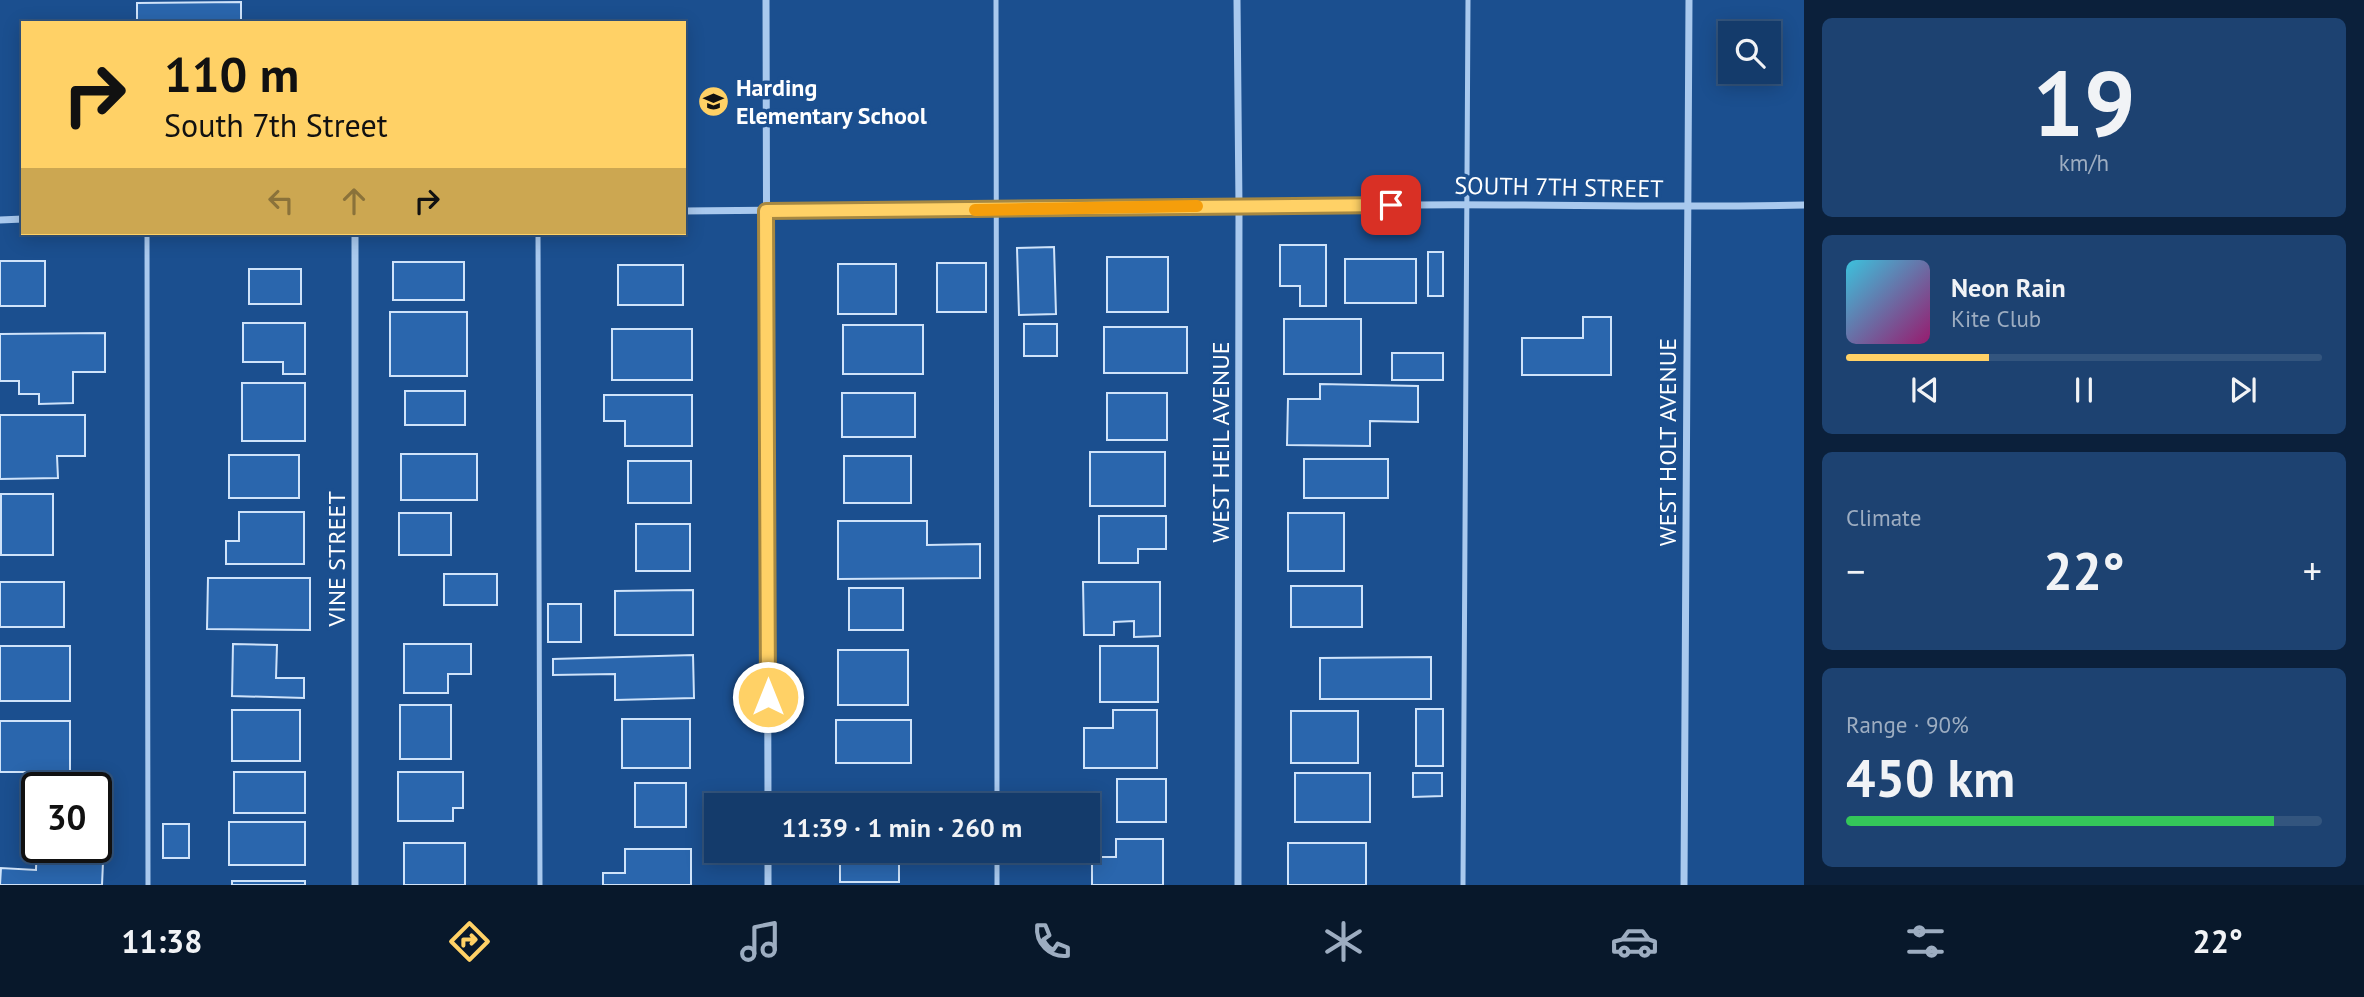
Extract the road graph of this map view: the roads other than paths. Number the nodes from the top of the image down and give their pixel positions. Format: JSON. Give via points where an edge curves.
{"nodes":[{"id":1,"x":766,"y":0,"type":"edge"},
{"id":2,"x":996,"y":0,"type":"edge"},
{"id":3,"x":1237,"y":0,"type":"edge"},
{"id":4,"x":1468,"y":0,"type":"edge"},
{"id":5,"x":1689,"y":0,"type":"edge"},
{"id":6,"x":1467,"y":205,"type":"junction"},
{"id":7,"x":1804,"y":205,"type":"edge"},
{"id":8,"x":1240,"y":206,"type":"junction"},
{"id":9,"x":1687,"y":208,"type":"junction"},
{"id":10,"x":996,"y":210,"type":"junction"},
{"id":11,"x":686,"y":211,"type":"edge"},
{"id":12,"x":766,"y":211,"type":"junction"},
{"id":13,"x":21,"y":219,"type":"edge"},
{"id":14,"x":0,"y":220,"type":"edge"},
{"id":15,"x":147,"y":235,"type":"edge"},
{"id":16,"x":355,"y":235,"type":"edge"},
{"id":17,"x":538,"y":235,"type":"edge"},
{"id":18,"x":768,"y":793,"type":"edge"},
{"id":19,"x":997,"y":793,"type":"edge"},
{"id":20,"x":768,"y":863,"type":"edge"},
{"id":21,"x":997,"y":863,"type":"edge"},
{"id":22,"x":148,"y":885,"type":"edge"},
{"id":23,"x":355,"y":885,"type":"edge"},
{"id":24,"x":540,"y":885,"type":"edge"},
{"id":25,"x":768,"y":885,"type":"edge"},
{"id":26,"x":997,"y":885,"type":"edge"},
{"id":27,"x":1238,"y":885,"type":"edge"},
{"id":28,"x":1463,"y":885,"type":"edge"},
{"id":29,"x":1684,"y":885,"type":"edge"}],
"edges":[{"from":1,"to":12,"type":"street"},
{"from":2,"to":10,"type":"lane"},
{"from":3,"to":8,"type":"street","name":"WEST HEIL AVENUE"},
{"from":4,"to":6,"type":"lane"},
{"from":5,"to":9,"type":"street","name":"WEST HOLT AVENUE"},
{"from":6,"to":8,"type":"street","name":"SOUTH 7TH STREET"},
{"from":6,"to":9,"type":"street","name":"SOUTH 7TH STREET"},
{"from":6,"to":28,"type":"lane"},
{"from":7,"to":9,"type":"street","name":"SOUTH 7TH STREET"},
{"from":8,"to":10,"type":"street","name":"SOUTH 7TH STREET"},
{"from":8,"to":27,"type":"street","name":"WEST HEIL AVENUE"},
{"from":9,"to":29,"type":"street","name":"WEST HOLT AVENUE"},
{"from":10,"to":12,"type":"street","name":"SOUTH 7TH STREET"},
{"from":10,"to":19,"type":"lane"},
{"from":11,"to":12,"type":"street","name":"SOUTH 7TH STREET"},
{"from":12,"to":18,"type":"street"},
{"from":13,"to":14,"type":"street"},
{"from":15,"to":22,"type":"lane"},
{"from":16,"to":23,"type":"street","name":"VINE STREET"},
{"from":17,"to":24,"type":"lane"},
{"from":20,"to":25,"type":"street"},
{"from":21,"to":26,"type":"lane"}]}
